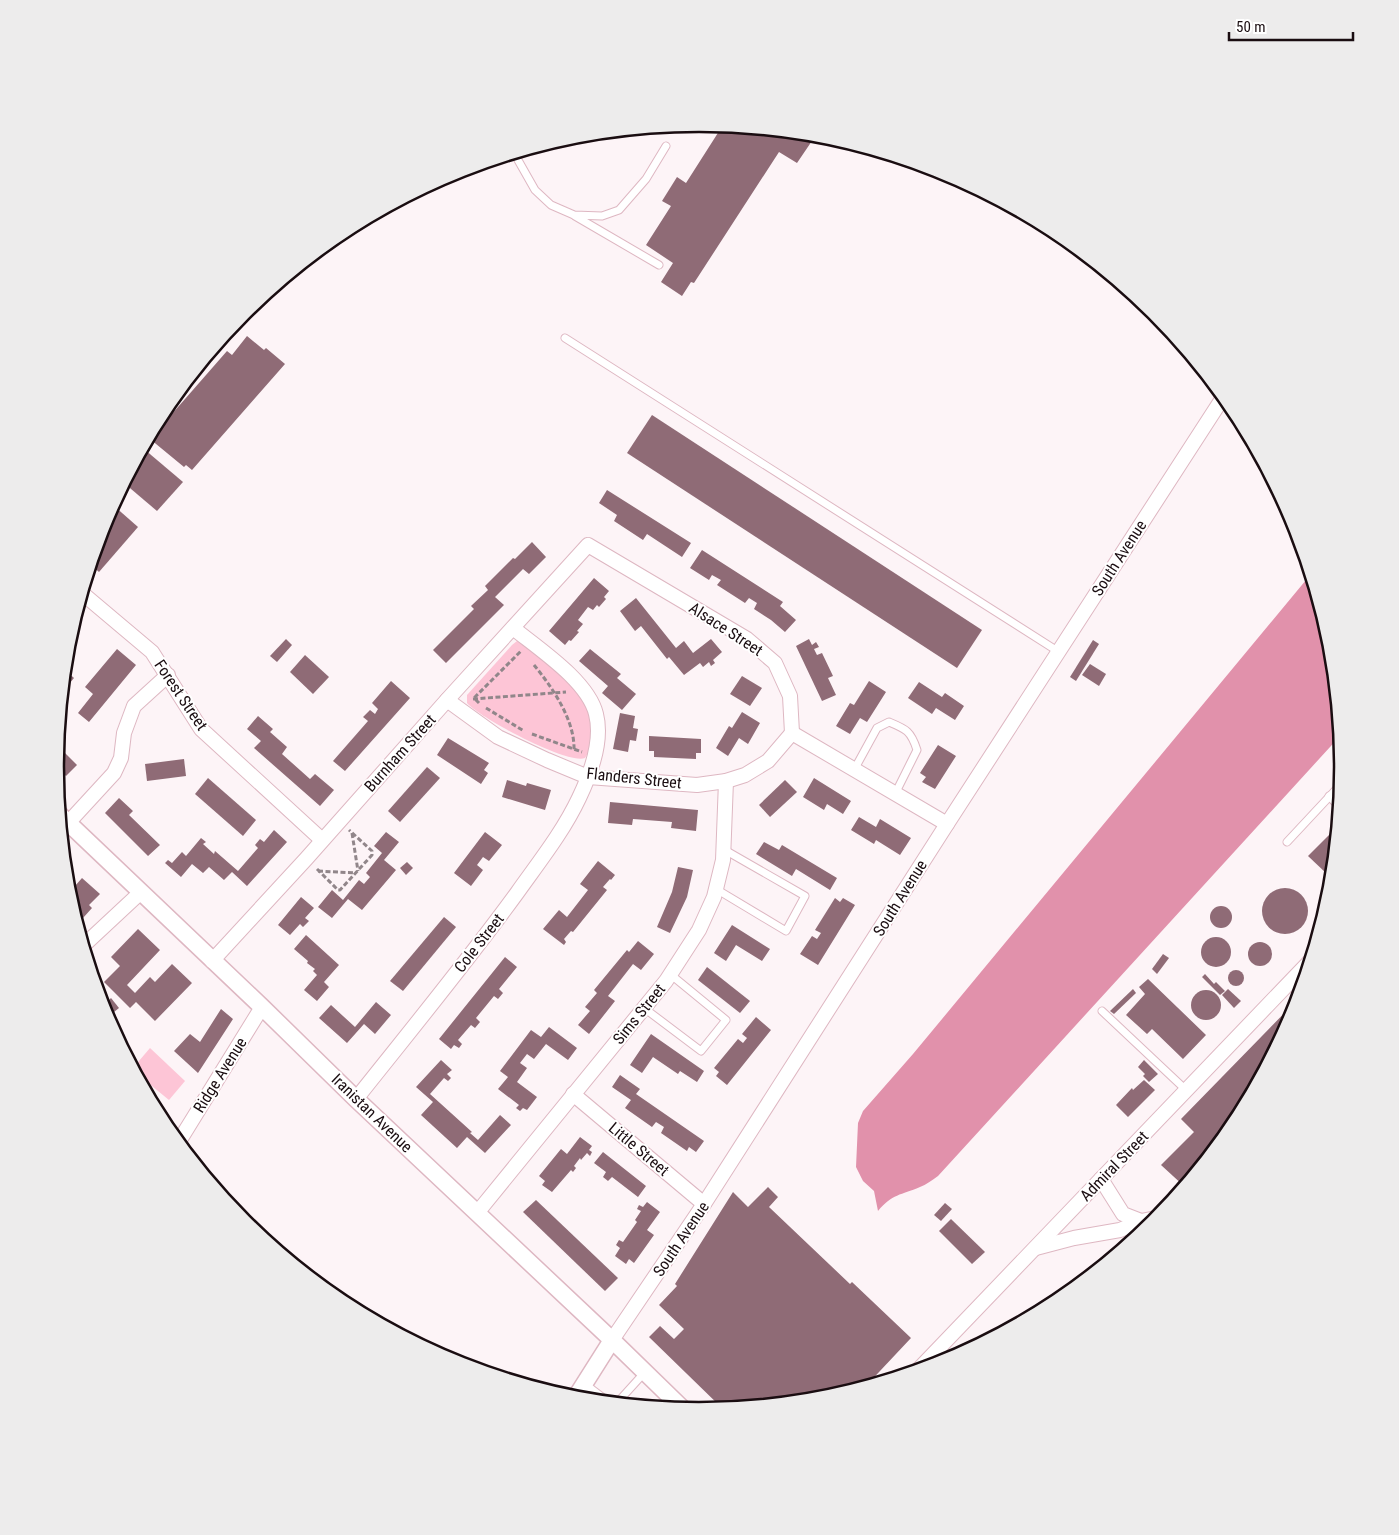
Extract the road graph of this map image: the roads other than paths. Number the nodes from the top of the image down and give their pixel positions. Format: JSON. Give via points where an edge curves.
{"nodes":[{"id":1,"x":666,"y":146,"type":"dead end"},
{"id":2,"x":517,"y":159,"type":"edge"},
{"id":3,"x":574,"y":215,"type":"junction"},
{"id":4,"x":659,"y":265,"type":"dead end"},
{"id":5,"x":565,"y":338,"type":"dead end"},
{"id":6,"x":1220,"y":402,"type":"edge"},
{"id":7,"x":588,"y":545,"type":"joint"},
{"id":8,"x":87,"y":597,"type":"edge"},
{"id":9,"x":510,"y":631,"type":"junction"},
{"id":10,"x":1059,"y":652,"type":"junction"},
{"id":11,"x":168,"y":675,"type":"junction"},
{"id":12,"x":447,"y":700,"type":"junction"},
{"id":13,"x":792,"y":733,"type":"junction"},
{"id":14,"x":854,"y":770,"type":"junction"},
{"id":15,"x":588,"y":777,"type":"junction"},
{"id":16,"x":726,"y":781,"type":"junction"},
{"id":17,"x":1334,"y":791,"type":"edge"},
{"id":18,"x":895,"y":794,"type":"junction"},
{"id":19,"x":1329,"y":796,"type":"junction"},
{"id":20,"x":1334,"y":802,"type":"edge"},
{"id":21,"x":66,"y":817,"type":"edge"},
{"id":22,"x":66,"y":821,"type":"edge"},
{"id":23,"x":947,"y":824,"type":"junction"},
{"id":24,"x":322,"y":840,"type":"junction"},
{"id":25,"x":1287,"y":842,"type":"dead end"},
{"id":26,"x":723,"y":848,"type":"junction"},
{"id":27,"x":716,"y":889,"type":"junction"},
{"id":28,"x":141,"y":892,"type":"junction"},
{"id":29,"x":88,"y":941,"type":"edge"},
{"id":30,"x":212,"y":960,"type":"junction"},
{"id":31,"x":1303,"y":968,"type":"edge"},
{"id":32,"x":670,"y":974,"type":"junction"},
{"id":33,"x":262,"y":1008,"type":"junction"},
{"id":34,"x":644,"y":1008,"type":"junction"},
{"id":35,"x":1102,"y":1011,"type":"dead end"},
{"id":36,"x":1186,"y":1090,"type":"junction"},
{"id":37,"x":573,"y":1094,"type":"junction"},
{"id":38,"x":356,"y":1099,"type":"junction"},
{"id":39,"x":182,"y":1136,"type":"edge"},
{"id":40,"x":1101,"y":1179,"type":"junction"},
{"id":41,"x":704,"y":1204,"type":"junction"},
{"id":42,"x":477,"y":1213,"type":"junction"},
{"id":43,"x":1146,"y":1220,"type":"edge"},
{"id":44,"x":1141,"y":1221,"type":"junction"},
{"id":45,"x":1035,"y":1248,"type":"junction"},
{"id":46,"x":612,"y":1340,"type":"junction"},
{"id":47,"x":926,"y":1362,"type":"edge"},
{"id":48,"x":645,"y":1372,"type":"junction"},
{"id":49,"x":584,"y":1384,"type":"junction"},
{"id":50,"x":579,"y":1392,"type":"edge"},
{"id":51,"x":599,"y":1395,"type":"edge"},
{"id":52,"x":621,"y":1398,"type":"edge"},
{"id":53,"x":676,"y":1402,"type":"edge"}],
"edges":[{"from":1,"to":3,"type":"lane","via":[[646,179],[619,210],[602,216]]},
{"from":2,"to":3,"type":"lane","via":[[535,190],[551,205]]},
{"from":3,"to":4,"type":"lane"},
{"from":5,"to":10,"type":"lane"},
{"from":6,"to":10,"type":"street","name":"South Avenue"},
{"from":7,"to":9,"type":"street","name":"Burnham Street"},
{"from":7,"to":13,"type":"street","name":"Alsace Street","via":[[747,639],[775,663],[790,696]]},
{"from":8,"to":11,"type":"street","name":"Forest Street","via":[[152,652]]},
{"from":9,"to":12,"type":"street","name":"Burnham Street"},
{"from":9,"to":15,"type":"street","name":"Cole Street","via":[[526,650],[570,675],[584,691],[598,724]]},
{"from":10,"to":23,"type":"street","name":"South Avenue"},
{"from":11,"to":21,"type":"street","via":[[134,706],[114,773]]},
{"from":11,"to":24,"type":"street","name":"Forest Street","via":[[201,729]]},
{"from":12,"to":15,"type":"street","name":"Flanders Street","via":[[498,737]]},
{"from":12,"to":24,"type":"street","name":"Burnham Street"},
{"from":13,"to":14,"type":"street"},
{"from":13,"to":16,"type":"street","name":"Flanders Street","via":[[768,761]]},
{"from":14,"to":18,"type":"street"},
{"from":14,"to":18,"type":"lane","via":[[877,728],[889,722],[908,730],[918,750]]},
{"from":15,"to":16,"type":"street","name":"Flanders Street","via":[[697,785]]},
{"from":15,"to":38,"type":"street","name":"Cole Street","via":[[564,827],[537,866]]},
{"from":16,"to":26,"type":"street","name":"Sims Street"},
{"from":17,"to":19,"type":"lane"},
{"from":18,"to":23,"type":"street"},
{"from":19,"to":20,"type":"lane"},
{"from":19,"to":25,"type":"lane"},
{"from":22,"to":28,"type":"street","name":"Iranistan Avenue"},
{"from":23,"to":41,"type":"street","name":"South Avenue"},
{"from":24,"to":30,"type":"street","name":"Burnham Street"},
{"from":26,"to":27,"type":"street","name":"Sims Street"},
{"from":26,"to":27,"type":"lane","via":[[805,896],[786,931]]},
{"from":27,"to":32,"type":"street","name":"Sims Street","via":[[699,930]]},
{"from":28,"to":29,"type":"street"},
{"from":28,"to":30,"type":"street","name":"Iranistan Avenue"},
{"from":30,"to":33,"type":"street","name":"Iranistan Avenue"},
{"from":31,"to":36,"type":"street","name":"Admiral Street"},
{"from":32,"to":34,"type":"street","name":"Sims Street"},
{"from":32,"to":34,"type":"lane","via":[[726,1020],[701,1051]]},
{"from":33,"to":38,"type":"street","name":"Iranistan Avenue"},
{"from":33,"to":39,"type":"street","name":"Ridge Avenue"},
{"from":34,"to":37,"type":"street","name":"Sims Street"},
{"from":35,"to":36,"type":"lane"},
{"from":36,"to":40,"type":"street","name":"Admiral Street"},
{"from":37,"to":41,"type":"street","name":"Little Street"},
{"from":37,"to":42,"type":"street","name":"Sims Street"},
{"from":38,"to":42,"type":"street","name":"Iranistan Avenue"},
{"from":40,"to":44,"type":"street","via":[[1123,1214]]},
{"from":40,"to":45,"type":"street","name":"Admiral Street"},
{"from":41,"to":46,"type":"street","name":"South Avenue"},
{"from":42,"to":46,"type":"street","name":"Iranistan Avenue"},
{"from":43,"to":44,"type":"street"},
{"from":44,"to":45,"type":"street","via":[[1120,1230]]},
{"from":45,"to":47,"type":"street","name":"Admiral Street"},
{"from":46,"to":48,"type":"street","name":"Iranistan Avenue"},
{"from":46,"to":49,"type":"street","name":"South Avenue"},
{"from":48,"to":52,"type":"lane"},
{"from":48,"to":53,"type":"street","name":"Iranistan Avenue"},
{"from":49,"to":50,"type":"street","name":"South Avenue"},
{"from":49,"to":51,"type":"lane"}]}
